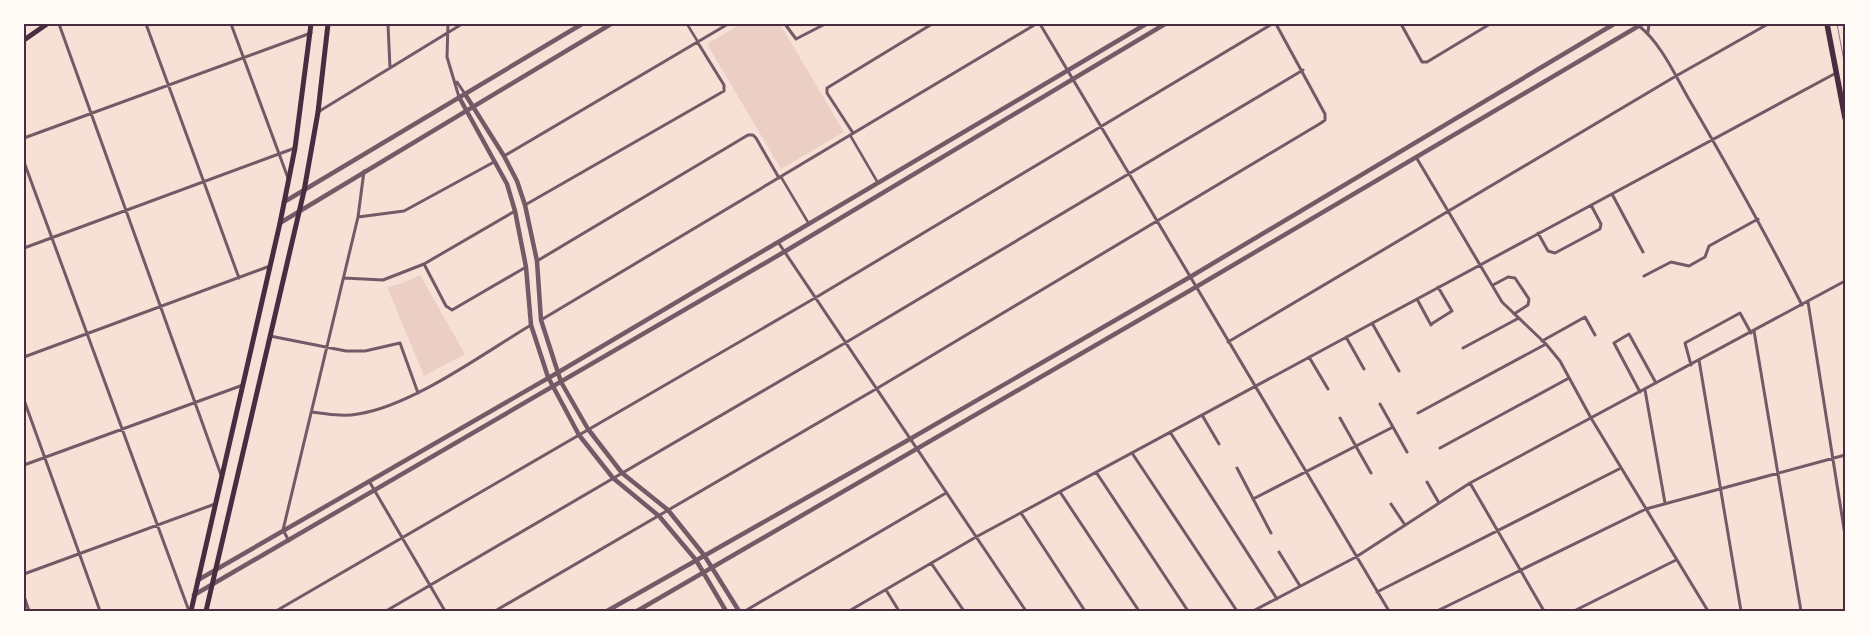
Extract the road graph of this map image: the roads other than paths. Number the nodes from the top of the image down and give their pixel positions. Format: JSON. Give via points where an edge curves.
{"nodes":[{"id":1,"x":47,"y":24,"type":"edge"},
{"id":2,"x":59,"y":24,"type":"edge"},
{"id":3,"x":146,"y":24,"type":"edge"},
{"id":4,"x":231,"y":24,"type":"edge"},
{"id":5,"x":311,"y":24,"type":"edge"},
{"id":6,"x":328,"y":24,"type":"edge"},
{"id":7,"x":388,"y":24,"type":"edge"},
{"id":8,"x":448,"y":24,"type":"edge"},
{"id":9,"x":462,"y":24,"type":"edge"},
{"id":10,"x":582,"y":24,"type":"edge"},
{"id":11,"x":611,"y":24,"type":"edge"},
{"id":12,"x":687,"y":24,"type":"edge"},
{"id":13,"x":728,"y":24,"type":"edge"},
{"id":14,"x":785,"y":24,"type":"edge"},
{"id":15,"x":825,"y":24,"type":"edge"},
{"id":16,"x":932,"y":24,"type":"edge"},
{"id":17,"x":1038,"y":24,"type":"edge"},
{"id":18,"x":1146,"y":24,"type":"edge"},
{"id":19,"x":1165,"y":24,"type":"edge"},
{"id":20,"x":1274,"y":24,"type":"edge"},
{"id":21,"x":1401,"y":24,"type":"edge"},
{"id":22,"x":1490,"y":24,"type":"edge"},
{"id":23,"x":1614,"y":24,"type":"edge"},
{"id":24,"x":1639,"y":24,"type":"edge"},
{"id":25,"x":1649,"y":24,"type":"edge"},
{"id":26,"x":1768,"y":24,"type":"edge"},
{"id":27,"x":1827,"y":24,"type":"edge"},
{"id":28,"x":448,"y":32,"type":"junction"},
{"id":29,"x":311,"y":33,"type":"junction"},
{"id":30,"x":1648,"y":33,"type":"junction"},
{"id":31,"x":24,"y":40,"type":"edge"},
{"id":32,"x":698,"y":43,"type":"junction"},
{"id":33,"x":244,"y":58,"type":"junction"},
{"id":34,"x":390,"y":68,"type":"junction"},
{"id":35,"x":1067,"y":70,"type":"junction"},
{"id":36,"x":1302,"y":70,"type":"junction"},
{"id":37,"x":1838,"y":72,"type":"junction"},
{"id":38,"x":1676,"y":76,"type":"junction"},
{"id":39,"x":455,"y":79,"type":"junction"},
{"id":40,"x":1073,"y":79,"type":"junction"},
{"id":41,"x":169,"y":87,"type":"junction"},
{"id":42,"x":465,"y":94,"type":"junction"},
{"id":43,"x":459,"y":97,"type":"junction"},
{"id":44,"x":473,"y":105,"type":"junction"},
{"id":45,"x":466,"y":110,"type":"junction"},
{"id":46,"x":318,"y":112,"type":"junction"},
{"id":47,"x":92,"y":113,"type":"junction"},
{"id":48,"x":1845,"y":118,"type":"edge"},
{"id":49,"x":1100,"y":126,"type":"junction"},
{"id":50,"x":852,"y":134,"type":"junction"},
{"id":51,"x":24,"y":138,"type":"edge"},
{"id":52,"x":1713,"y":140,"type":"junction"},
{"id":53,"x":295,"y":148,"type":"junction"},
{"id":54,"x":280,"y":153,"type":"junction"},
{"id":55,"x":504,"y":156,"type":"junction"},
{"id":56,"x":1416,"y":157,"type":"junction"},
{"id":57,"x":24,"y":162,"type":"edge"},
{"id":58,"x":495,"y":162,"type":"junction"},
{"id":59,"x":365,"y":171,"type":"junction"},
{"id":60,"x":1128,"y":174,"type":"junction"},
{"id":61,"x":780,"y":177,"type":"junction"},
{"id":62,"x":289,"y":179,"type":"junction"},
{"id":63,"x":203,"y":181,"type":"junction"},
{"id":64,"x":517,"y":181,"type":"junction"},
{"id":65,"x":878,"y":183,"type":"junction"},
{"id":66,"x":507,"y":184,"type":"junction"},
{"id":67,"x":304,"y":191,"type":"junction"},
{"id":68,"x":1612,"y":194,"type":"junction"},
{"id":69,"x":284,"y":202,"type":"junction"},
{"id":70,"x":525,"y":205,"type":"junction"},
{"id":71,"x":1591,"y":205,"type":"junction"},
{"id":72,"x":127,"y":209,"type":"junction"},
{"id":73,"x":299,"y":211,"type":"junction"},
{"id":74,"x":515,"y":211,"type":"junction"},
{"id":75,"x":1449,"y":212,"type":"junction"},
{"id":76,"x":358,"y":217,"type":"junction"},
{"id":77,"x":1758,"y":219,"type":"junction"},
{"id":78,"x":280,"y":222,"type":"junction"},
{"id":79,"x":1157,"y":222,"type":"junction"},
{"id":80,"x":809,"y":224,"type":"junction"},
{"id":81,"x":1538,"y":233,"type":"junction"},
{"id":82,"x":52,"y":238,"type":"junction"},
{"id":83,"x":778,"y":242,"type":"junction"},
{"id":84,"x":24,"y":248,"type":"edge"},
{"id":85,"x":784,"y":252,"type":"junction"},
{"id":86,"x":1643,"y":252,"type":"dead end"},
{"id":87,"x":537,"y":260,"type":"junction"},
{"id":88,"x":424,"y":264,"type":"junction"},
{"id":89,"x":1480,"y":264,"type":"junction"},
{"id":90,"x":270,"y":266,"type":"junction"},
{"id":91,"x":526,"y":267,"type":"junction"},
{"id":92,"x":1644,"y":276,"type":"dead end"},
{"id":93,"x":1190,"y":277,"type":"junction"},
{"id":94,"x":239,"y":278,"type":"junction"},
{"id":95,"x":344,"y":278,"type":"junction"},
{"id":96,"x":1845,"y":282,"type":"edge"},
{"id":97,"x":1493,"y":285,"type":"junction"},
{"id":98,"x":1196,"y":287,"type":"junction"},
{"id":99,"x":1438,"y":287,"type":"junction"},
{"id":100,"x":539,"y":290,"type":"junction"},
{"id":101,"x":528,"y":292,"type":"junction"},
{"id":102,"x":815,"y":298,"type":"junction"},
{"id":103,"x":1417,"y":299,"type":"junction"},
{"id":104,"x":1808,"y":302,"type":"junction"},
{"id":105,"x":1802,"y":305,"type":"junction"},
{"id":106,"x":162,"y":306,"type":"junction"},
{"id":107,"x":1514,"y":314,"type":"junction"},
{"id":108,"x":1517,"y":318,"type":"junction"},
{"id":109,"x":542,"y":320,"type":"junction"},
{"id":110,"x":1372,"y":323,"type":"junction"},
{"id":111,"x":531,"y":325,"type":"junction"},
{"id":112,"x":1752,"y":332,"type":"junction"},
{"id":113,"x":87,"y":334,"type":"junction"},
{"id":114,"x":1594,"y":335,"type":"dead end"},
{"id":115,"x":270,"y":336,"type":"junction"},
{"id":116,"x":1346,"y":337,"type":"junction"},
{"id":117,"x":1542,"y":341,"type":"junction"},
{"id":118,"x":1228,"y":342,"type":"junction"},
{"id":119,"x":845,"y":343,"type":"junction"},
{"id":120,"x":1546,"y":344,"type":"junction"},
{"id":121,"x":327,"y":348,"type":"junction"},
{"id":122,"x":1463,"y":348,"type":"dead end"},
{"id":123,"x":24,"y":357,"type":"edge"},
{"id":124,"x":1309,"y":357,"type":"junction"},
{"id":125,"x":1699,"y":360,"type":"junction"},
{"id":126,"x":1691,"y":365,"type":"junction"},
{"id":127,"x":1364,"y":369,"type":"dead end"},
{"id":128,"x":1399,"y":371,"type":"dead end"},
{"id":129,"x":556,"y":373,"type":"junction"},
{"id":130,"x":548,"y":377,"type":"junction"},
{"id":131,"x":1569,"y":378,"type":"junction"},
{"id":132,"x":561,"y":382,"type":"junction"},
{"id":133,"x":1656,"y":383,"type":"junction"},
{"id":134,"x":243,"y":384,"type":"junction"},
{"id":135,"x":553,"y":386,"type":"junction"},
{"id":136,"x":1255,"y":386,"type":"junction"},
{"id":137,"x":876,"y":389,"type":"junction"},
{"id":138,"x":1328,"y":389,"type":"dead end"},
{"id":139,"x":1644,"y":390,"type":"junction"},
{"id":140,"x":1640,"y":392,"type":"junction"},
{"id":141,"x":418,"y":393,"type":"junction"},
{"id":142,"x":24,"y":400,"type":"edge"},
{"id":143,"x":195,"y":404,"type":"junction"},
{"id":144,"x":1380,"y":404,"type":"dead end"},
{"id":145,"x":312,"y":412,"type":"junction"},
{"id":146,"x":1418,"y":413,"type":"dead end"},
{"id":147,"x":1202,"y":415,"type":"junction"},
{"id":148,"x":1340,"y":418,"type":"dead end"},
{"id":149,"x":1591,"y":418,"type":"junction"},
{"id":150,"x":1393,"y":427,"type":"junction"},
{"id":151,"x":588,"y":429,"type":"junction"},
{"id":152,"x":122,"y":430,"type":"junction"},
{"id":153,"x":1170,"y":432,"type":"junction"},
{"id":154,"x":579,"y":435,"type":"junction"},
{"id":155,"x":910,"y":439,"type":"junction"},
{"id":156,"x":1219,"y":444,"type":"dead end"},
{"id":157,"x":1356,"y":447,"type":"junction"},
{"id":158,"x":1440,"y":448,"type":"dead end"},
{"id":159,"x":917,"y":449,"type":"junction"},
{"id":160,"x":1407,"y":452,"type":"dead end"},
{"id":161,"x":1132,"y":453,"type":"junction"},
{"id":162,"x":1845,"y":455,"type":"edge"},
{"id":163,"x":45,"y":458,"type":"junction"},
{"id":164,"x":1832,"y":458,"type":"junction"},
{"id":165,"x":24,"y":465,"type":"edge"},
{"id":166,"x":1237,"y":468,"type":"dead end"},
{"id":167,"x":1621,"y":468,"type":"junction"},
{"id":168,"x":1096,"y":472,"type":"junction"},
{"id":169,"x":1306,"y":472,"type":"junction"},
{"id":170,"x":622,"y":473,"type":"junction"},
{"id":171,"x":1371,"y":473,"type":"dead end"},
{"id":172,"x":1777,"y":473,"type":"junction"},
{"id":173,"x":221,"y":476,"type":"junction"},
{"id":174,"x":613,"y":478,"type":"junction"},
{"id":175,"x":369,"y":480,"type":"junction"},
{"id":176,"x":1428,"y":482,"type":"dead end"},
{"id":177,"x":1470,"y":483,"type":"junction"},
{"id":178,"x":1722,"y":488,"type":"junction"},
{"id":179,"x":376,"y":491,"type":"junction"},
{"id":180,"x":1060,"y":492,"type":"junction"},
{"id":181,"x":946,"y":493,"type":"junction"},
{"id":182,"x":1254,"y":499,"type":"junction"},
{"id":183,"x":1439,"y":503,"type":"junction"},
{"id":184,"x":215,"y":504,"type":"junction"},
{"id":185,"x":1391,"y":504,"type":"dead end"},
{"id":186,"x":1665,"y":504,"type":"junction"},
{"id":187,"x":1646,"y":509,"type":"junction"},
{"id":188,"x":668,"y":510,"type":"junction"},
{"id":189,"x":1021,"y":513,"type":"junction"},
{"id":190,"x":659,"y":516,"type":"junction"},
{"id":191,"x":157,"y":525,"type":"junction"},
{"id":192,"x":1405,"y":525,"type":"junction"},
{"id":193,"x":283,"y":530,"type":"junction"},
{"id":194,"x":1498,"y":530,"type":"junction"},
{"id":195,"x":1271,"y":533,"type":"dead end"},
{"id":196,"x":1845,"y":535,"type":"edge"},
{"id":197,"x":402,"y":537,"type":"junction"},
{"id":198,"x":976,"y":537,"type":"junction"},
{"id":199,"x":289,"y":541,"type":"junction"},
{"id":200,"x":1279,"y":552,"type":"dead end"},
{"id":201,"x":79,"y":553,"type":"junction"},
{"id":202,"x":704,"y":555,"type":"junction"},
{"id":203,"x":1356,"y":557,"type":"junction"},
{"id":204,"x":696,"y":560,"type":"junction"},
{"id":205,"x":1676,"y":560,"type":"junction"},
{"id":206,"x":931,"y":564,"type":"junction"},
{"id":207,"x":713,"y":568,"type":"junction"},
{"id":208,"x":216,"y":570,"type":"junction"},
{"id":209,"x":1521,"y":570,"type":"junction"},
{"id":210,"x":704,"y":573,"type":"junction"},
{"id":211,"x":24,"y":574,"type":"edge"},
{"id":212,"x":198,"y":580,"type":"junction"},
{"id":213,"x":212,"y":585,"type":"junction"},
{"id":214,"x":430,"y":586,"type":"junction"},
{"id":215,"x":1300,"y":586,"type":"junction"},
{"id":216,"x":886,"y":590,"type":"junction"},
{"id":217,"x":1377,"y":592,"type":"junction"},
{"id":218,"x":194,"y":595,"type":"junction"},
{"id":219,"x":24,"y":596,"type":"edge"},
{"id":220,"x":1277,"y":599,"type":"junction"},
{"id":221,"x":1707,"y":610,"type":"edge"},
{"id":222,"x":29,"y":611,"type":"edge"},
{"id":223,"x":100,"y":611,"type":"edge"},
{"id":224,"x":190,"y":611,"type":"edge"},
{"id":225,"x":206,"y":611,"type":"edge"},
{"id":226,"x":276,"y":611,"type":"edge"},
{"id":227,"x":386,"y":611,"type":"edge"},
{"id":228,"x":445,"y":611,"type":"edge"},
{"id":229,"x":496,"y":611,"type":"edge"},
{"id":230,"x":607,"y":611,"type":"edge"},
{"id":231,"x":637,"y":611,"type":"edge"},
{"id":232,"x":726,"y":611,"type":"edge"},
{"id":233,"x":739,"y":611,"type":"edge"},
{"id":234,"x":745,"y":611,"type":"edge"},
{"id":235,"x":849,"y":611,"type":"edge"},
{"id":236,"x":899,"y":611,"type":"edge"},
{"id":237,"x":964,"y":611,"type":"edge"},
{"id":238,"x":1026,"y":611,"type":"edge"},
{"id":239,"x":1085,"y":611,"type":"edge"},
{"id":240,"x":1138,"y":611,"type":"edge"},
{"id":241,"x":1188,"y":611,"type":"edge"},
{"id":242,"x":1237,"y":611,"type":"edge"},
{"id":243,"x":1253,"y":611,"type":"edge"},
{"id":244,"x":1388,"y":611,"type":"edge"},
{"id":245,"x":1437,"y":611,"type":"edge"},
{"id":246,"x":1544,"y":611,"type":"edge"},
{"id":247,"x":1574,"y":611,"type":"edge"},
{"id":248,"x":1700,"y":611,"type":"edge"},
{"id":249,"x":1741,"y":611,"type":"edge"},
{"id":250,"x":1801,"y":611,"type":"edge"}],
"edges":[{"from":1,"to":31,"type":"main road"},
{"from":2,"to":47,"type":"street"},
{"from":3,"to":41,"type":"street"},
{"from":4,"to":33,"type":"street"},
{"from":5,"to":29,"type":"main road"},
{"from":6,"to":46,"type":"main road"},
{"from":7,"to":34,"type":"street"},
{"from":8,"to":28,"type":"street"},
{"from":9,"to":28,"type":"street"},
{"from":10,"to":42,"type":"street"},
{"from":11,"to":44,"type":"street"},
{"from":12,"to":32,"type":"street"},
{"from":13,"to":32,"type":"street"},
{"from":14,"to":15,"type":"street","via":[[796,39]]},
{"from":16,"to":50,"type":"street","via":[[826,88]]},
{"from":17,"to":35,"type":"street"},
{"from":17,"to":50,"type":"street"},
{"from":18,"to":35,"type":"street"},
{"from":19,"to":40,"type":"street"},
{"from":20,"to":36,"type":"street"},
{"from":20,"to":49,"type":"street"},
{"from":21,"to":22,"type":"street","via":[[1422,62]]},
{"from":23,"to":93,"type":"street"},
{"from":24,"to":30,"type":"street"},
{"from":24,"to":56,"type":"street"},
{"from":25,"to":30,"type":"street"},
{"from":26,"to":38,"type":"street"},
{"from":27,"to":37,"type":"main road"},
{"from":28,"to":34,"type":"street"},
{"from":28,"to":39,"type":"street","via":[[447,57]]},
{"from":29,"to":33,"type":"street"},
{"from":29,"to":53,"type":"main road"},
{"from":30,"to":38,"type":"street"},
{"from":32,"to":55,"type":"street"},
{"from":32,"to":70,"type":"street","via":[[725,89]]},
{"from":33,"to":41,"type":"street"},
{"from":33,"to":54,"type":"street"},
{"from":34,"to":46,"type":"street"},
{"from":35,"to":40,"type":"street"},
{"from":35,"to":65,"type":"street"},
{"from":36,"to":60,"type":"street"},
{"from":36,"to":79,"type":"street","via":[[1325,114],[1325,120]]},
{"from":37,"to":48,"type":"main road"},
{"from":37,"to":52,"type":"street"},
{"from":38,"to":52,"type":"street"},
{"from":38,"to":75,"type":"street"},
{"from":39,"to":42,"type":"street"},
{"from":39,"to":43,"type":"street"},
{"from":40,"to":49,"type":"street"},
{"from":40,"to":85,"type":"street"},
{"from":41,"to":47,"type":"street"},
{"from":41,"to":63,"type":"street"},
{"from":42,"to":43,"type":"street"},
{"from":42,"to":44,"type":"street"},
{"from":43,"to":45,"type":"street"},
{"from":43,"to":67,"type":"street"},
{"from":44,"to":45,"type":"street"},
{"from":44,"to":55,"type":"street"},
{"from":45,"to":58,"type":"street"},
{"from":45,"to":59,"type":"street"},
{"from":46,"to":67,"type":"main road"},
{"from":47,"to":51,"type":"street"},
{"from":47,"to":72,"type":"street"},
{"from":49,"to":60,"type":"street"},
{"from":49,"to":102,"type":"street"},
{"from":50,"to":61,"type":"street"},
{"from":50,"to":65,"type":"street"},
{"from":52,"to":68,"type":"street"},
{"from":52,"to":77,"type":"street"},
{"from":53,"to":54,"type":"street"},
{"from":53,"to":62,"type":"main road"},
{"from":54,"to":62,"type":"street"},
{"from":54,"to":63,"type":"street"},
{"from":55,"to":64,"type":"street"},
{"from":56,"to":75,"type":"street"},
{"from":56,"to":98,"type":"street"},
{"from":57,"to":82,"type":"street"},
{"from":58,"to":66,"type":"street"},
{"from":58,"to":76,"type":"street","via":[[404,211]]},
{"from":59,"to":73,"type":"street"},
{"from":59,"to":76,"type":"street"},
{"from":60,"to":79,"type":"street"},
{"from":60,"to":119,"type":"street"},
{"from":61,"to":80,"type":"street"},
{"from":61,"to":87,"type":"street","via":[[753,135],[748,135]]},
{"from":61,"to":109,"type":"street"},
{"from":62,"to":69,"type":"main road"},
{"from":63,"to":72,"type":"street"},
{"from":63,"to":94,"type":"street"},
{"from":64,"to":66,"type":"street"},
{"from":64,"to":70,"type":"street"},
{"from":65,"to":80,"type":"street"},
{"from":66,"to":74,"type":"street"},
{"from":67,"to":69,"type":"street"},
{"from":67,"to":73,"type":"main road"},
{"from":68,"to":71,"type":"street"},
{"from":68,"to":86,"type":"street"},
{"from":69,"to":78,"type":"main road"},
{"from":70,"to":87,"type":"street"},
{"from":71,"to":81,"type":"street"},
{"from":71,"to":81,"type":"street","via":[[1601,224],[1600,229],[1555,253],[1548,251]]},
{"from":72,"to":82,"type":"street"},
{"from":72,"to":106,"type":"street"},
{"from":73,"to":78,"type":"street"},
{"from":73,"to":115,"type":"main road"},
{"from":74,"to":88,"type":"street"},
{"from":74,"to":91,"type":"street"},
{"from":75,"to":89,"type":"street"},
{"from":75,"to":118,"type":"street"},
{"from":76,"to":95,"type":"street"},
{"from":77,"to":92,"type":"street","via":[[1709,246],[1705,257],[1689,266],[1671,262]]},
{"from":77,"to":105,"type":"street"},
{"from":78,"to":90,"type":"main road"},
{"from":79,"to":93,"type":"street"},
{"from":79,"to":137,"type":"street"},
{"from":80,"to":83,"type":"street"},
{"from":81,"to":89,"type":"street"},
{"from":82,"to":84,"type":"street"},
{"from":82,"to":113,"type":"street"},
{"from":83,"to":85,"type":"street"},
{"from":83,"to":129,"type":"street"},
{"from":85,"to":102,"type":"street"},
{"from":85,"to":132,"type":"street"},
{"from":87,"to":100,"type":"street"},
{"from":88,"to":91,"type":"street","via":[[450,310]]},
{"from":88,"to":95,"type":"street","via":[[383,280]]},
{"from":89,"to":97,"type":"street"},
{"from":89,"to":99,"type":"street"},
{"from":90,"to":94,"type":"street"},
{"from":90,"to":134,"type":"main road"},
{"from":91,"to":101,"type":"street"},
{"from":93,"to":98,"type":"street"},
{"from":93,"to":155,"type":"street"},
{"from":94,"to":106,"type":"street"},
{"from":95,"to":121,"type":"street"},
{"from":96,"to":104,"type":"street"},
{"from":97,"to":107,"type":"street","via":[[1502,302]]},
{"from":97,"to":107,"type":"street","via":[[1508,277],[1515,278],[1529,299],[1528,305]]},
{"from":98,"to":118,"type":"street"},
{"from":98,"to":159,"type":"street"},
{"from":99,"to":103,"type":"street"},
{"from":99,"to":103,"type":"street","via":[[1452,311],[1433,324]]},
{"from":100,"to":101,"type":"street"},
{"from":100,"to":109,"type":"street"},
{"from":101,"to":111,"type":"street"},
{"from":102,"to":119,"type":"street"},
{"from":102,"to":151,"type":"street"},
{"from":103,"to":110,"type":"street"},
{"from":104,"to":105,"type":"street"},
{"from":104,"to":164,"type":"street"},
{"from":105,"to":112,"type":"street"},
{"from":106,"to":113,"type":"street"},
{"from":106,"to":143,"type":"street"},
{"from":107,"to":108,"type":"street"},
{"from":108,"to":117,"type":"street"},
{"from":108,"to":122,"type":"street"},
{"from":109,"to":129,"type":"street"},
{"from":110,"to":116,"type":"street"},
{"from":110,"to":128,"type":"street"},
{"from":111,"to":130,"type":"street"},
{"from":111,"to":141,"type":"street"},
{"from":112,"to":125,"type":"street"},
{"from":112,"to":126,"type":"street","via":[[1740,313],[1685,342]]},
{"from":112,"to":172,"type":"street"},
{"from":113,"to":123,"type":"street"},
{"from":113,"to":152,"type":"street"},
{"from":114,"to":117,"type":"street","via":[[1585,317]]},
{"from":115,"to":121,"type":"street"},
{"from":115,"to":208,"type":"main road"},
{"from":116,"to":124,"type":"street"},
{"from":116,"to":127,"type":"street"},
{"from":117,"to":120,"type":"street"},
{"from":118,"to":136,"type":"street"},
{"from":119,"to":137,"type":"street"},
{"from":119,"to":170,"type":"street"},
{"from":120,"to":131,"type":"street"},
{"from":120,"to":146,"type":"street"},
{"from":121,"to":141,"type":"street","via":[[365,351],[400,343]]},
{"from":121,"to":145,"type":"street"},
{"from":124,"to":136,"type":"street"},
{"from":124,"to":138,"type":"street"},
{"from":125,"to":126,"type":"street"},
{"from":125,"to":178,"type":"street"},
{"from":126,"to":133,"type":"street"},
{"from":129,"to":130,"type":"street"},
{"from":129,"to":132,"type":"street"},
{"from":130,"to":135,"type":"street"},
{"from":130,"to":175,"type":"street"},
{"from":131,"to":149,"type":"street"},
{"from":131,"to":158,"type":"street"},
{"from":132,"to":135,"type":"street"},
{"from":132,"to":151,"type":"street"},
{"from":133,"to":139,"type":"street"},
{"from":133,"to":140,"type":"street","via":[[1629,334],[1614,343]]},
{"from":134,"to":143,"type":"street"},
{"from":134,"to":173,"type":"main road"},
{"from":135,"to":154,"type":"street"},
{"from":135,"to":179,"type":"street"},
{"from":136,"to":147,"type":"street"},
{"from":136,"to":169,"type":"street"},
{"from":137,"to":155,"type":"street"},
{"from":137,"to":188,"type":"street"},
{"from":139,"to":140,"type":"street"},
{"from":139,"to":186,"type":"street"},
{"from":140,"to":149,"type":"street"},
{"from":141,"to":145,"type":"street","via":[[358,414]]},
{"from":142,"to":163,"type":"street"},
{"from":143,"to":152,"type":"street"},
{"from":143,"to":173,"type":"street"},
{"from":144,"to":150,"type":"street"},
{"from":145,"to":193,"type":"street"},
{"from":147,"to":153,"type":"street"},
{"from":147,"to":156,"type":"street"},
{"from":148,"to":157,"type":"street"},
{"from":149,"to":167,"type":"street"},
{"from":149,"to":177,"type":"street"},
{"from":150,"to":157,"type":"street"},
{"from":150,"to":160,"type":"street"},
{"from":151,"to":154,"type":"street"},
{"from":151,"to":170,"type":"street"},
{"from":152,"to":163,"type":"street"},
{"from":152,"to":191,"type":"street"},
{"from":153,"to":161,"type":"street"},
{"from":153,"to":220,"type":"street"},
{"from":154,"to":174,"type":"street"},
{"from":154,"to":197,"type":"street"},
{"from":155,"to":159,"type":"street"},
{"from":155,"to":202,"type":"street"},
{"from":157,"to":169,"type":"street"},
{"from":157,"to":171,"type":"street"},
{"from":159,"to":181,"type":"street"},
{"from":159,"to":207,"type":"street"},
{"from":161,"to":168,"type":"street"},
{"from":161,"to":242,"type":"street"},
{"from":162,"to":164,"type":"street"},
{"from":163,"to":165,"type":"street"},
{"from":163,"to":201,"type":"street"},
{"from":164,"to":172,"type":"street"},
{"from":164,"to":196,"type":"street"},
{"from":166,"to":182,"type":"street"},
{"from":167,"to":187,"type":"street"},
{"from":167,"to":194,"type":"street"},
{"from":168,"to":180,"type":"street"},
{"from":168,"to":241,"type":"street"},
{"from":169,"to":182,"type":"street"},
{"from":169,"to":203,"type":"street"},
{"from":170,"to":174,"type":"street"},
{"from":170,"to":188,"type":"street"},
{"from":172,"to":178,"type":"street"},
{"from":172,"to":250,"type":"street"},
{"from":173,"to":184,"type":"main road"},
{"from":174,"to":190,"type":"street"},
{"from":174,"to":214,"type":"street"},
{"from":175,"to":179,"type":"street"},
{"from":175,"to":193,"type":"street"},
{"from":176,"to":183,"type":"street"},
{"from":177,"to":183,"type":"street"},
{"from":177,"to":194,"type":"street"},
{"from":178,"to":186,"type":"street"},
{"from":178,"to":249,"type":"street"},
{"from":179,"to":197,"type":"street"},
{"from":179,"to":199,"type":"street"},
{"from":180,"to":189,"type":"street"},
{"from":180,"to":240,"type":"street"},
{"from":181,"to":198,"type":"street"},
{"from":181,"to":234,"type":"street"},
{"from":182,"to":195,"type":"street"},
{"from":183,"to":192,"type":"street"},
{"from":184,"to":191,"type":"street"},
{"from":184,"to":212,"type":"main road"},
{"from":185,"to":192,"type":"street"},
{"from":186,"to":187,"type":"street"},
{"from":187,"to":205,"type":"street"},
{"from":187,"to":209,"type":"street"},
{"from":188,"to":190,"type":"street"},
{"from":188,"to":202,"type":"street"},
{"from":189,"to":198,"type":"street"},
{"from":189,"to":239,"type":"street"},
{"from":190,"to":204,"type":"street"},
{"from":190,"to":229,"type":"street"},
{"from":191,"to":201,"type":"street"},
{"from":191,"to":224,"type":"street"},
{"from":192,"to":203,"type":"street"},
{"from":193,"to":199,"type":"street"},
{"from":193,"to":208,"type":"street"},
{"from":194,"to":209,"type":"street"},
{"from":194,"to":217,"type":"street"},
{"from":197,"to":214,"type":"street"},
{"from":197,"to":226,"type":"street"},
{"from":198,"to":206,"type":"street"},
{"from":198,"to":238,"type":"street"},
{"from":199,"to":213,"type":"street"},
{"from":200,"to":215,"type":"street"},
{"from":201,"to":211,"type":"street"},
{"from":201,"to":223,"type":"street"},
{"from":202,"to":204,"type":"street"},
{"from":202,"to":207,"type":"street"},
{"from":203,"to":215,"type":"street"},
{"from":203,"to":217,"type":"street"},
{"from":204,"to":210,"type":"street"},
{"from":204,"to":230,"type":"street"},
{"from":205,"to":221,"type":"street"},
{"from":205,"to":247,"type":"street"},
{"from":206,"to":216,"type":"street"},
{"from":206,"to":237,"type":"street"},
{"from":207,"to":210,"type":"street"},
{"from":207,"to":233,"type":"street"},
{"from":208,"to":212,"type":"street"},
{"from":208,"to":213,"type":"main road"},
{"from":209,"to":245,"type":"street"},
{"from":209,"to":246,"type":"street"},
{"from":210,"to":231,"type":"street"},
{"from":210,"to":232,"type":"street"},
{"from":212,"to":218,"type":"main road"},
{"from":213,"to":218,"type":"street"},
{"from":213,"to":225,"type":"main road"},
{"from":214,"to":227,"type":"street"},
{"from":214,"to":228,"type":"street"},
{"from":215,"to":220,"type":"street"},
{"from":216,"to":235,"type":"street"},
{"from":216,"to":236,"type":"street"},
{"from":217,"to":244,"type":"street"},
{"from":218,"to":224,"type":"main road"},
{"from":219,"to":222,"type":"street"},
{"from":220,"to":243,"type":"street"},
{"from":221,"to":248,"type":"street"}]}
